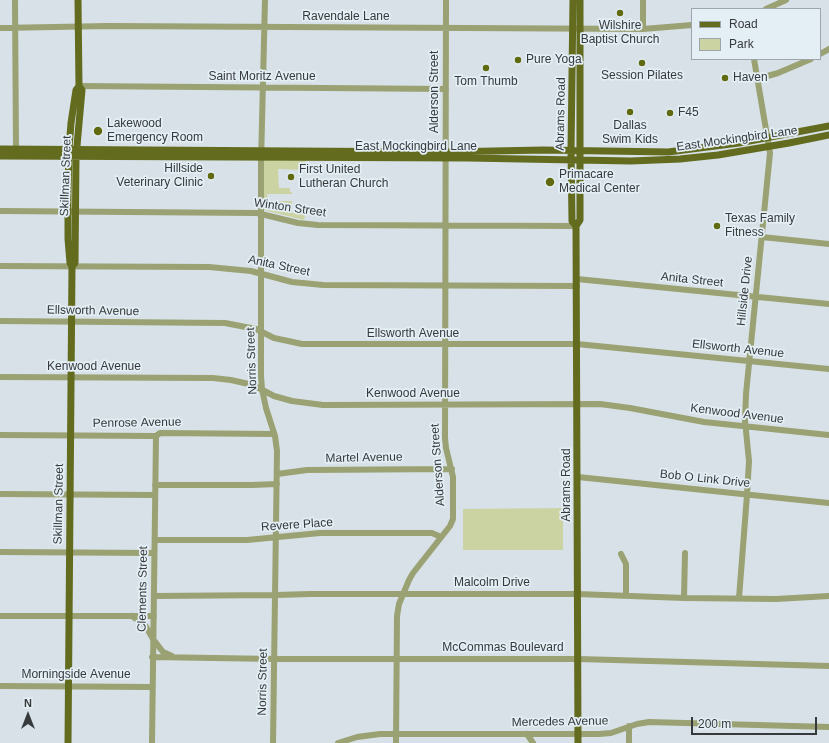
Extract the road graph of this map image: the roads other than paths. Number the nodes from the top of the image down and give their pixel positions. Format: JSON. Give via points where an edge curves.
{"nodes":[{"id":1,"x":15,"y":0,"type":"edge"},
{"id":2,"x":78,"y":0,"type":"edge"},
{"id":3,"x":265,"y":0,"type":"edge"},
{"id":4,"x":446,"y":0,"type":"edge"},
{"id":5,"x":573,"y":0,"type":"edge"},
{"id":6,"x":580,"y":0,"type":"edge"},
{"id":7,"x":643,"y":0,"type":"edge"},
{"id":8,"x":786,"y":0,"type":"edge"},
{"id":9,"x":768,"y":8,"type":"edge"},
{"id":10,"x":691,"y":25,"type":"edge"},
{"id":11,"x":78,"y":27,"type":"junction"},
{"id":12,"x":0,"y":28,"type":"edge"},
{"id":13,"x":15,"y":28,"type":"junction"},
{"id":14,"x":264,"y":28,"type":"junction"},
{"id":15,"x":446,"y":28,"type":"junction"},
{"id":16,"x":576,"y":29,"type":"junction"},
{"id":17,"x":643,"y":29,"type":"junction"},
{"id":18,"x":754,"y":60,"type":"edge"},
{"id":19,"x":809,"y":60,"type":"edge"},
{"id":20,"x":572,"y":75,"type":"junction"},
{"id":21,"x":580,"y":75,"type":"junction"},
{"id":22,"x":758,"y":79,"type":"junction"},
{"id":23,"x":79,"y":86,"type":"junction"},
{"id":24,"x":262,"y":88,"type":"junction"},
{"id":25,"x":446,"y":89,"type":"junction"},
{"id":26,"x":829,"y":126,"type":"edge"},
{"id":27,"x":829,"y":135,"type":"edge"},
{"id":28,"x":768,"y":138,"type":"junction"},
{"id":29,"x":770,"y":146,"type":"junction"},
{"id":30,"x":16,"y":148,"type":"junction"},
{"id":31,"x":0,"y":149,"type":"edge"},
{"id":32,"x":73,"y":149,"type":"junction"},
{"id":33,"x":499,"y":150,"type":"junction"},
{"id":34,"x":571,"y":151,"type":"junction"},
{"id":35,"x":580,"y":151,"type":"junction"},
{"id":36,"x":144,"y":153,"type":"junction"},
{"id":37,"x":261,"y":154,"type":"junction"},
{"id":38,"x":445,"y":155,"type":"junction"},
{"id":39,"x":0,"y":156,"type":"edge"},
{"id":40,"x":15,"y":157,"type":"junction"},
{"id":41,"x":72,"y":157,"type":"junction"},
{"id":42,"x":468,"y":158,"type":"junction"},
{"id":43,"x":572,"y":160,"type":"junction"},
{"id":44,"x":580,"y":160,"type":"junction"},
{"id":45,"x":0,"y":211,"type":"edge"},
{"id":46,"x":72,"y":211,"type":"junction"},
{"id":47,"x":261,"y":213,"type":"junction"},
{"id":48,"x":445,"y":225,"type":"junction"},
{"id":49,"x":576,"y":226,"type":"junction"},
{"id":50,"x":762,"y":237,"type":"junction"},
{"id":51,"x":829,"y":244,"type":"edge"},
{"id":52,"x":0,"y":266,"type":"edge"},
{"id":53,"x":72,"y":266,"type":"junction"},
{"id":54,"x":261,"y":273,"type":"junction"},
{"id":55,"x":577,"y":283,"type":"junction"},
{"id":56,"x":446,"y":286,"type":"junction"},
{"id":57,"x":756,"y":297,"type":"junction"},
{"id":58,"x":829,"y":304,"type":"edge"},
{"id":59,"x":0,"y":321,"type":"edge"},
{"id":60,"x":72,"y":322,"type":"junction"},
{"id":61,"x":261,"y":332,"type":"junction"},
{"id":62,"x":577,"y":344,"type":"junction"},
{"id":63,"x":446,"y":345,"type":"junction"},
{"id":64,"x":749,"y":361,"type":"junction"},
{"id":65,"x":829,"y":369,"type":"edge"},
{"id":66,"x":0,"y":377,"type":"edge"},
{"id":67,"x":71,"y":378,"type":"junction"},
{"id":68,"x":262,"y":389,"type":"junction"},
{"id":69,"x":274,"y":396,"type":"junction"},
{"id":70,"x":577,"y":404,"type":"junction"},
{"id":71,"x":446,"y":405,"type":"junction"},
{"id":72,"x":265,"y":406,"type":"junction"},
{"id":73,"x":746,"y":427,"type":"junction"},
{"id":74,"x":274,"y":434,"type":"junction"},
{"id":75,"x":0,"y":435,"type":"edge"},
{"id":76,"x":829,"y":435,"type":"edge"},
{"id":77,"x":70,"y":436,"type":"junction"},
{"id":78,"x":156,"y":436,"type":"junction"},
{"id":79,"x":452,"y":468,"type":"junction"},
{"id":80,"x":277,"y":474,"type":"junction"},
{"id":81,"x":578,"y":477,"type":"junction"},
{"id":82,"x":277,"y":484,"type":"junction"},
{"id":83,"x":155,"y":485,"type":"junction"},
{"id":84,"x":0,"y":494,"type":"edge"},
{"id":85,"x":70,"y":494,"type":"junction"},
{"id":86,"x":155,"y":495,"type":"junction"},
{"id":87,"x":747,"y":495,"type":"junction"},
{"id":88,"x":829,"y":503,"type":"edge"},
{"id":89,"x":441,"y":537,"type":"junction"},
{"id":90,"x":276,"y":538,"type":"junction"},
{"id":91,"x":155,"y":540,"type":"junction"},
{"id":92,"x":0,"y":552,"type":"edge"},
{"id":93,"x":69,"y":552,"type":"junction"},
{"id":94,"x":154,"y":553,"type":"junction"},
{"id":95,"x":685,"y":553,"type":"dead end"},
{"id":96,"x":621,"y":554,"type":"dead end"},
{"id":97,"x":402,"y":593,"type":"junction"},
{"id":98,"x":578,"y":594,"type":"junction"},
{"id":99,"x":276,"y":595,"type":"junction"},
{"id":100,"x":154,"y":596,"type":"junction"},
{"id":101,"x":626,"y":596,"type":"junction"},
{"id":102,"x":829,"y":596,"type":"edge"},
{"id":103,"x":684,"y":598,"type":"junction"},
{"id":104,"x":739,"y":598,"type":"junction"},
{"id":105,"x":0,"y":616,"type":"edge"},
{"id":106,"x":68,"y":616,"type":"junction"},
{"id":107,"x":132,"y":616,"type":"junction"},
{"id":108,"x":154,"y":616,"type":"junction"},
{"id":109,"x":153,"y":639,"type":"junction"},
{"id":110,"x":152,"y":657,"type":"junction"},
{"id":111,"x":176,"y":658,"type":"junction"},
{"id":112,"x":396,"y":658,"type":"junction"},
{"id":113,"x":274,"y":659,"type":"junction"},
{"id":114,"x":578,"y":659,"type":"junction"},
{"id":115,"x":829,"y":666,"type":"edge"},
{"id":116,"x":0,"y":686,"type":"edge"},
{"id":117,"x":68,"y":687,"type":"junction"},
{"id":118,"x":152,"y":687,"type":"junction"},
{"id":119,"x":629,"y":726,"type":"junction"},
{"id":120,"x":829,"y":727,"type":"edge"},
{"id":121,"x":396,"y":734,"type":"junction"},
{"id":122,"x":527,"y":734,"type":"junction"},
{"id":123,"x":578,"y":734,"type":"junction"},
{"id":124,"x":68,"y":743,"type":"edge"},
{"id":125,"x":152,"y":743,"type":"edge"},
{"id":126,"x":273,"y":743,"type":"edge"},
{"id":127,"x":338,"y":743,"type":"edge"},
{"id":128,"x":396,"y":743,"type":"edge"},
{"id":129,"x":533,"y":743,"type":"edge"},
{"id":130,"x":578,"y":743,"type":"edge"},
{"id":131,"x":629,"y":743,"type":"edge"}],
"edges":[{"from":1,"to":13,"type":"street"},
{"from":2,"to":11,"type":"main road","name":"Skillman Street"},
{"from":3,"to":14,"type":"street","name":"Norris Street"},
{"from":4,"to":15,"type":"street","name":"Alderson Street"},
{"from":5,"to":16,"type":"main road","name":"Abrams Road"},
{"from":6,"to":16,"type":"main road","name":"Abrams Road"},
{"from":7,"to":17,"type":"street"},
{"from":8,"to":9,"type":"street"},
{"from":10,"to":17,"type":"street","name":"Ravendale Lane"},
{"from":11,"to":13,"type":"street","name":"Ravendale Lane"},
{"from":11,"to":14,"type":"street","name":"Ravendale Lane"},
{"from":11,"to":23,"type":"main road","name":"Skillman Street"},
{"from":12,"to":13,"type":"street","name":"Ravendale Lane"},
{"from":13,"to":30,"type":"street"},
{"from":14,"to":15,"type":"street","name":"Ravendale Lane"},
{"from":14,"to":24,"type":"street","name":"Norris Street"},
{"from":15,"to":16,"type":"street","name":"Ravendale Lane"},
{"from":15,"to":25,"type":"street","name":"Alderson Street"},
{"from":16,"to":17,"type":"street","name":"Ravendale Lane"},
{"from":16,"to":20,"type":"main road","name":"Abrams Road"},
{"from":16,"to":21,"type":"main road","name":"Abrams Road"},
{"from":18,"to":22,"type":"street","name":"Hillside Drive"},
{"from":19,"to":22,"type":"street"},
{"from":20,"to":21,"type":"main road"},
{"from":20,"to":34,"type":"main road","name":"Abrams Road"},
{"from":21,"to":35,"type":"main road","name":"Abrams Road"},
{"from":22,"to":28,"type":"street","name":"Hillside Drive"},
{"from":23,"to":24,"type":"street","name":"Saint Moritz Avenue"},
{"from":23,"to":32,"type":"main road","name":"Skillman Street","via":[[82,90]]},
{"from":24,"to":25,"type":"street","name":"Saint Moritz Avenue"},
{"from":24,"to":37,"type":"street","name":"Norris Street"},
{"from":25,"to":38,"type":"street","name":"Alderson Street"},
{"from":26,"to":28,"type":"main road","name":"East Mockingbird Lane"},
{"from":27,"to":29,"type":"main road","name":"East Mockingbird Lane"},
{"from":28,"to":29,"type":"street","name":"Hillside Drive"},
{"from":28,"to":35,"type":"main road","name":"East Mockingbird Lane","via":[[668,152]]},
{"from":29,"to":44,"type":"main road","name":"East Mockingbird Lane","via":[[672,160]]},
{"from":29,"to":50,"type":"street","name":"Hillside Drive"},
{"from":30,"to":31,"type":"main road","name":"East Mockingbird Lane"},
{"from":30,"to":32,"type":"main road","name":"East Mockingbird Lane"},
{"from":30,"to":40,"type":"main road"},
{"from":32,"to":36,"type":"main road","name":"East Mockingbird Lane"},
{"from":32,"to":41,"type":"main road","name":"Skillman Street"},
{"from":33,"to":34,"type":"main road","name":"East Mockingbird Lane"},
{"from":33,"to":38,"type":"main road","name":"East Mockingbird Lane"},
{"from":33,"to":42,"type":"main road","via":[[493,154]]},
{"from":34,"to":35,"type":"main road","name":"East Mockingbird Lane"},
{"from":34,"to":43,"type":"main road","name":"Abrams Road"},
{"from":35,"to":44,"type":"main road","name":"Abrams Road"},
{"from":36,"to":37,"type":"main road","name":"East Mockingbird Lane"},
{"from":36,"to":41,"type":"main road","name":"East Mockingbird Lane"},
{"from":37,"to":38,"type":"main road","name":"East Mockingbird Lane"},
{"from":37,"to":47,"type":"street","name":"Norris Street"},
{"from":38,"to":42,"type":"main road","name":"East Mockingbird Lane"},
{"from":38,"to":48,"type":"street","name":"Alderson Street"},
{"from":39,"to":40,"type":"main road","name":"East Mockingbird Lane"},
{"from":40,"to":41,"type":"main road","name":"East Mockingbird Lane"},
{"from":41,"to":46,"type":"main road","name":"Skillman Street"},
{"from":42,"to":43,"type":"main road","name":"East Mockingbird Lane"},
{"from":43,"to":44,"type":"main road","name":"East Mockingbird Lane"},
{"from":43,"to":49,"type":"main road","name":"Abrams Road","via":[[572,221]]},
{"from":44,"to":49,"type":"main road","name":"Abrams Road","via":[[580,220]]},
{"from":45,"to":46,"type":"street","name":"Winton Street"},
{"from":46,"to":47,"type":"street","name":"Winton Street"},
{"from":46,"to":53,"type":"main road","name":"Skillman Street","via":[[75,262]]},
{"from":47,"to":48,"type":"street","name":"Winton Street","via":[[298,223],[318,225]]},
{"from":47,"to":54,"type":"street","name":"Norris Street"},
{"from":48,"to":49,"type":"street","name":"Winton Street"},
{"from":48,"to":56,"type":"street","name":"Alderson Street"},
{"from":49,"to":55,"type":"main road","name":"Abrams Road"},
{"from":50,"to":51,"type":"street"},
{"from":50,"to":57,"type":"street","name":"Hillside Drive"},
{"from":52,"to":53,"type":"street","name":"Anita Street"},
{"from":53,"to":54,"type":"street","name":"Anita Street","via":[[209,267]]},
{"from":53,"to":60,"type":"main road","name":"Skillman Street"},
{"from":54,"to":56,"type":"street","name":"Anita Street","via":[[306,284]]},
{"from":54,"to":61,"type":"street","name":"Norris Street"},
{"from":55,"to":56,"type":"street","name":"Anita Street"},
{"from":55,"to":57,"type":"street","name":"Anita Street"},
{"from":55,"to":62,"type":"main road","name":"Abrams Road"},
{"from":56,"to":63,"type":"street","name":"Alderson Street"},
{"from":57,"to":58,"type":"street","name":"Anita Street"},
{"from":57,"to":64,"type":"street","name":"Hillside Drive"},
{"from":59,"to":60,"type":"street","name":"Ellsworth Avenue"},
{"from":60,"to":61,"type":"street","name":"Ellsworth Avenue","via":[[225,324]]},
{"from":60,"to":67,"type":"main road","name":"Skillman Street"},
{"from":61,"to":63,"type":"street","name":"Ellsworth Avenue","via":[[274,338],[302,344]]},
{"from":61,"to":68,"type":"street","name":"Norris Street"},
{"from":62,"to":63,"type":"street","name":"Ellsworth Avenue"},
{"from":62,"to":64,"type":"street","name":"Ellsworth Avenue"},
{"from":62,"to":70,"type":"main road","name":"Abrams Road"},
{"from":63,"to":71,"type":"street","name":"Alderson Street"},
{"from":64,"to":65,"type":"street","name":"Ellsworth Avenue"},
{"from":64,"to":73,"type":"street","name":"Hillside Drive"},
{"from":66,"to":67,"type":"street","name":"Kenwood Avenue"},
{"from":67,"to":68,"type":"street","name":"Kenwood Avenue","via":[[213,378],[244,382]]},
{"from":67,"to":77,"type":"main road","name":"Skillman Street"},
{"from":68,"to":69,"type":"street","name":"Kenwood Avenue"},
{"from":68,"to":72,"type":"street","name":"Norris Street"},
{"from":69,"to":71,"type":"street","name":"Kenwood Avenue","via":[[292,402],[323,406]]},
{"from":69,"to":72,"type":"street"},
{"from":70,"to":71,"type":"street","name":"Kenwood Avenue"},
{"from":70,"to":73,"type":"street","name":"Kenwood Avenue","via":[[630,408]]},
{"from":70,"to":81,"type":"main road","name":"Abrams Road"},
{"from":71,"to":79,"type":"street","name":"Alderson Street","via":[[445,438]]},
{"from":72,"to":74,"type":"street","name":"Norris Street"},
{"from":73,"to":76,"type":"street","name":"Kenwood Avenue"},
{"from":73,"to":87,"type":"street","name":"Hillside Drive","via":[[749,461]]},
{"from":74,"to":78,"type":"street","name":"Penrose Avenue","via":[[160,433]]},
{"from":74,"to":80,"type":"street","name":"Norris Street"},
{"from":75,"to":77,"type":"street","name":"Penrose Avenue"},
{"from":77,"to":78,"type":"street","name":"Penrose Avenue"},
{"from":77,"to":85,"type":"main road","name":"Skillman Street"},
{"from":78,"to":83,"type":"street","name":"Clements Street"},
{"from":79,"to":80,"type":"street","name":"Martel Avenue","via":[[307,470]]},
{"from":79,"to":89,"type":"street","name":"Alderson Street","via":[[453,519]]},
{"from":80,"to":82,"type":"street","name":"Norris Street"},
{"from":81,"to":87,"type":"street","name":"Bob O Link Drive"},
{"from":81,"to":98,"type":"main road","name":"Abrams Road"},
{"from":82,"to":83,"type":"street"},
{"from":82,"to":90,"type":"street","name":"Norris Street"},
{"from":83,"to":86,"type":"street","name":"Clements Street"},
{"from":84,"to":85,"type":"street"},
{"from":85,"to":86,"type":"street"},
{"from":85,"to":93,"type":"main road","name":"Skillman Street"},
{"from":86,"to":91,"type":"street","name":"Clements Street"},
{"from":87,"to":88,"type":"street","name":"Bob O Link Drive"},
{"from":87,"to":104,"type":"street","name":"Hillside Drive"},
{"from":89,"to":90,"type":"street","name":"Revere Place","via":[[432,533],[320,533]]},
{"from":89,"to":97,"type":"street","name":"Alderson Street","via":[[413,573]]},
{"from":90,"to":91,"type":"street","name":"Revere Place"},
{"from":90,"to":99,"type":"street","name":"Norris Street"},
{"from":91,"to":94,"type":"street","name":"Clements Street"},
{"from":92,"to":93,"type":"street"},
{"from":93,"to":94,"type":"street"},
{"from":93,"to":106,"type":"main road","name":"Skillman Street"},
{"from":94,"to":100,"type":"street","name":"Clements Street"},
{"from":95,"to":103,"type":"street"},
{"from":96,"to":101,"type":"street","via":[[626,564]]},
{"from":97,"to":98,"type":"street","name":"Malcolm Drive"},
{"from":97,"to":99,"type":"street","name":"Malcolm Drive"},
{"from":97,"to":112,"type":"street","name":"Alderson Street","via":[[397,616]]},
{"from":98,"to":101,"type":"street","name":"Malcolm Drive"},
{"from":98,"to":114,"type":"main road","name":"Abrams Road"},
{"from":99,"to":100,"type":"street","name":"Malcolm Drive"},
{"from":99,"to":113,"type":"street","name":"Norris Street"},
{"from":100,"to":108,"type":"street","name":"Clements Street"},
{"from":101,"to":103,"type":"street","name":"Malcolm Drive"},
{"from":102,"to":104,"type":"street","name":"Malcolm Drive"},
{"from":103,"to":104,"type":"street","name":"Malcolm Drive"},
{"from":105,"to":106,"type":"street"},
{"from":106,"to":107,"type":"street"},
{"from":106,"to":117,"type":"main road","name":"Skillman Street"},
{"from":107,"to":108,"type":"street"},
{"from":107,"to":109,"type":"street","via":[[145,625]]},
{"from":108,"to":109,"type":"street","name":"Clements Street"},
{"from":109,"to":110,"type":"street","name":"Clements Street"},
{"from":109,"to":111,"type":"street","via":[[163,652]]},
{"from":110,"to":111,"type":"street","name":"McCommas Boulevard"},
{"from":110,"to":118,"type":"street","name":"Clements Street"},
{"from":111,"to":113,"type":"street","name":"McCommas Boulevard"},
{"from":112,"to":113,"type":"street","name":"McCommas Boulevard"},
{"from":112,"to":114,"type":"street","name":"McCommas Boulevard"},
{"from":112,"to":121,"type":"street","name":"Alderson Street"},
{"from":113,"to":126,"type":"street","name":"Norris Street"},
{"from":114,"to":115,"type":"street","name":"McCommas Boulevard"},
{"from":114,"to":123,"type":"main road","name":"Abrams Road"},
{"from":116,"to":117,"type":"street","name":"Morningside Avenue"},
{"from":117,"to":118,"type":"street","name":"Morningside Avenue"},
{"from":117,"to":124,"type":"main road","name":"Skillman Street"},
{"from":118,"to":125,"type":"street","name":"Clements Street"},
{"from":119,"to":120,"type":"street","name":"Mercedes Avenue","via":[[658,722]]},
{"from":119,"to":123,"type":"street","name":"Mercedes Avenue","via":[[611,733]]},
{"from":119,"to":131,"type":"street"},
{"from":121,"to":122,"type":"street","name":"Mercedes Avenue"},
{"from":121,"to":127,"type":"street","name":"Mercedes Avenue","via":[[364,736]]},
{"from":121,"to":128,"type":"street","name":"Alderson Street"},
{"from":122,"to":123,"type":"street","name":"Mercedes Avenue"},
{"from":122,"to":129,"type":"street"},
{"from":123,"to":130,"type":"main road","name":"Abrams Road"}]}
